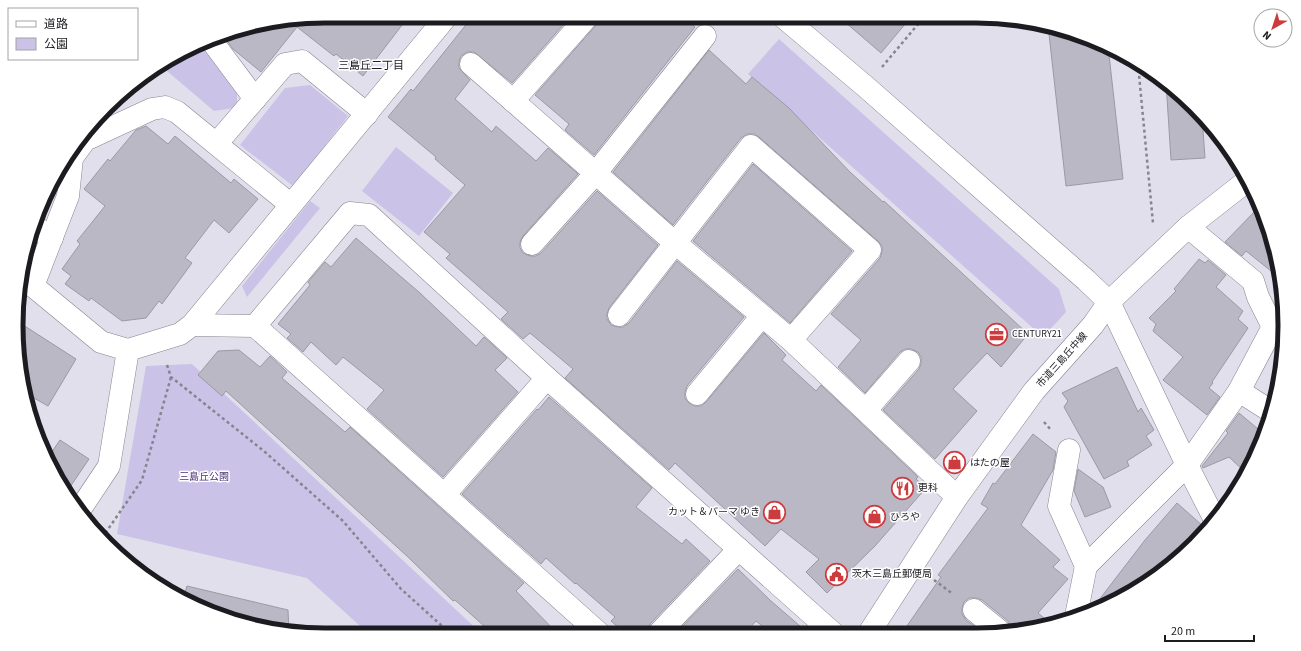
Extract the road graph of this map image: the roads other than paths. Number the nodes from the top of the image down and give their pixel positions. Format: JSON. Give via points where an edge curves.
{"nodes":[{"id":1,"x":441,"y":23,"type":"edge"},
{"id":2,"x":582,"y":23,"type":"edge"},
{"id":3,"x":790,"y":23,"type":"edge"},
{"id":4,"x":705,"y":36,"type":"dead end"},
{"id":5,"x":214,"y":44,"type":"edge"},
{"id":6,"x":472,"y":64,"type":"dead end"},
{"id":7,"x":255,"y":99,"type":"junction"},
{"id":8,"x":514,"y":102,"type":"junction"},
{"id":9,"x":367,"y":114,"type":"junction"},
{"id":10,"x":88,"y":139,"type":"edge"},
{"id":11,"x":217,"y":143,"type":"junction"},
{"id":12,"x":72,"y":161,"type":"edge"},
{"id":13,"x":595,"y":174,"type":"junction"},
{"id":14,"x":1243,"y":184,"type":"edge"},
{"id":15,"x":291,"y":205,"type":"junction"},
{"id":16,"x":1188,"y":227,"type":"junction"},
{"id":17,"x":39,"y":229,"type":"edge"},
{"id":18,"x":52,"y":238,"type":"junction"},
{"id":19,"x":674,"y":242,"type":"junction"},
{"id":20,"x":532,"y":244,"type":"dead end"},
{"id":21,"x":27,"y":289,"type":"edge"},
{"id":22,"x":1109,"y":302,"type":"junction"},
{"id":23,"x":620,"y":315,"type":"dead end"},
{"id":24,"x":761,"y":317,"type":"junction"},
{"id":25,"x":1278,"y":321,"type":"edge"},
{"id":26,"x":192,"y":325,"type":"junction"},
{"id":27,"x":255,"y":326,"type":"junction"},
{"id":28,"x":791,"y":340,"type":"junction"},
{"id":29,"x":128,"y":350,"type":"junction"},
{"id":30,"x":909,"y":361,"type":"dead end"},
{"id":31,"x":547,"y":378,"type":"junction"},
{"id":32,"x":1239,"y":391,"type":"junction"},
{"id":33,"x":697,"y":394,"type":"dead end"},
{"id":34,"x":1267,"y":409,"type":"edge"},
{"id":35,"x":866,"y":410,"type":"junction"},
{"id":36,"x":1069,"y":450,"type":"road end"},
{"id":37,"x":1187,"y":465,"type":"junction"},
{"id":38,"x":445,"y":494,"type":"junction"},
{"id":39,"x":957,"y":497,"type":"junction"},
{"id":40,"x":83,"y":506,"type":"edge"},
{"id":41,"x":1212,"y":514,"type":"edge"},
{"id":42,"x":739,"y":549,"type":"junction"},
{"id":43,"x":1086,"y":566,"type":"junction"},
{"id":44,"x":974,"y":610,"type":"road end"},
{"id":45,"x":1077,"y":610,"type":"edge"},
{"id":46,"x":995,"y":627,"type":"edge"},
{"id":47,"x":593,"y":628,"type":"edge"},
{"id":48,"x":664,"y":628,"type":"edge"},
{"id":49,"x":827,"y":628,"type":"edge"},
{"id":50,"x":872,"y":628,"type":"edge"}],
"edges":[{"from":1,"to":9,"type":"street"},
{"from":2,"to":8,"type":"street"},
{"from":3,"to":22,"type":"street"},
{"from":4,"to":13,"type":"street"},
{"from":5,"to":7,"type":"street"},
{"from":6,"to":8,"type":"street"},
{"from":7,"to":9,"type":"street","via":[[285,64],[302,61]]},
{"from":7,"to":11,"type":"street"},
{"from":8,"to":13,"type":"street"},
{"from":9,"to":15,"type":"street"},
{"from":10,"to":11,"type":"street","via":[[152,109],[165,108],[177,112]]},
{"from":11,"to":15,"type":"street"},
{"from":12,"to":18,"type":"street","via":[[68,196]]},
{"from":13,"to":19,"type":"street"},
{"from":13,"to":20,"type":"street"},
{"from":14,"to":16,"type":"street","name":"市道三島丘中線"},
{"from":15,"to":26,"type":"street"},
{"from":16,"to":22,"type":"street","name":"市道三島丘中線"},
{"from":16,"to":25,"type":"street","via":[[1253,281],[1258,297]]},
{"from":17,"to":18,"type":"street"},
{"from":18,"to":21,"type":"street"},
{"from":19,"to":23,"type":"street"},
{"from":19,"to":24,"type":"street"},
{"from":19,"to":28,"type":"street","via":[[751,146],[870,250]]},
{"from":21,"to":29,"type":"street","via":[[101,342]]},
{"from":22,"to":37,"type":"street"},
{"from":22,"to":39,"type":"street","name":"市道三島丘中線","via":[[1093,325],[1034,391]]},
{"from":24,"to":28,"type":"street"},
{"from":24,"to":33,"type":"street"},
{"from":25,"to":32,"type":"street"},
{"from":26,"to":27,"type":"street"},
{"from":26,"to":29,"type":"street","via":[[180,334]]},
{"from":27,"to":31,"type":"street","via":[[350,213],[369,215]]},
{"from":27,"to":38,"type":"street"},
{"from":28,"to":35,"type":"street"},
{"from":29,"to":40,"type":"street","via":[[109,466]]},
{"from":30,"to":35,"type":"street"},
{"from":31,"to":38,"type":"street"},
{"from":31,"to":42,"type":"street"},
{"from":32,"to":34,"type":"street"},
{"from":32,"to":37,"type":"street"},
{"from":35,"to":39,"type":"street"},
{"from":36,"to":43,"type":"street","via":[[1058,506]]},
{"from":37,"to":41,"type":"street"},
{"from":37,"to":43,"type":"street"},
{"from":38,"to":47,"type":"street"},
{"from":39,"to":50,"type":"street","name":"市道三島丘中線"},
{"from":42,"to":48,"type":"street"},
{"from":42,"to":49,"type":"street"},
{"from":43,"to":45,"type":"street"},
{"from":44,"to":46,"type":"street"}]}
